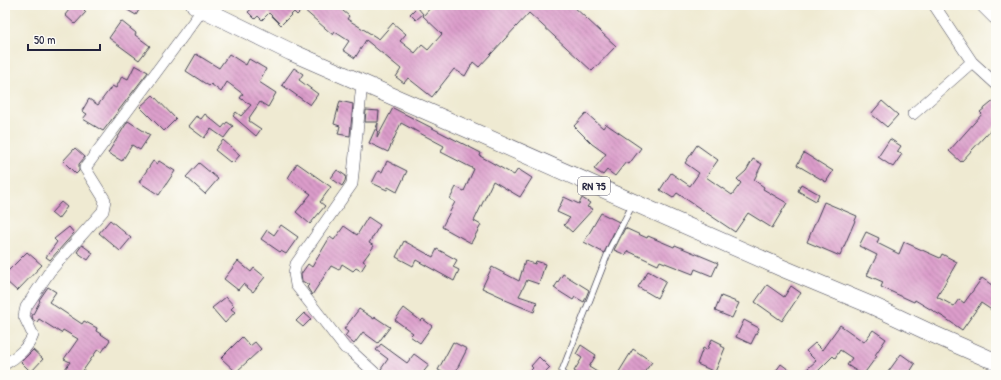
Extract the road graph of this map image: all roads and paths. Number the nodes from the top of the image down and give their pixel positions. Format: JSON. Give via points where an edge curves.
{"nodes":[{"id":1,"x":934,"y":5,"type":"edge"},
{"id":2,"x":985,"y":5,"type":"edge"},
{"id":3,"x":199,"y":7,"type":"edge"},
{"id":4,"x":996,"y":16,"type":"edge"},
{"id":5,"x":972,"y":62,"type":"junction"},
{"id":6,"x":362,"y":83,"type":"junction"},
{"id":7,"x":996,"y":84,"type":"edge"},
{"id":8,"x":913,"y":114,"type":"dead end"},
{"id":9,"x":634,"y":203,"type":"junction"},
{"id":10,"x":996,"y":361,"type":"edge"},
{"id":11,"x":5,"y":364,"type":"edge"},
{"id":12,"x":377,"y":375,"type":"edge"},
{"id":13,"x":564,"y":375,"type":"edge"}],
"edges":[{"from":1,"to":5,"type":"street"},
{"from":2,"to":4,"type":"main road"},
{"from":3,"to":6,"type":"main road","number":"RN 75"},
{"from":3,"to":11,"type":"street","via":[[85,168],[105,200],[103,210],[50,271],[26,306],[24,316],[33,335],[31,342]]},
{"from":5,"to":7,"type":"street"},
{"from":5,"to":8,"type":"street"},
{"from":6,"to":9,"type":"main road","number":"RN 75"},
{"from":6,"to":12,"type":"street","via":[[352,184],[296,264],[294,273],[296,285],[345,348]]},
{"from":9,"to":10,"type":"main road","number":"RN 75"},
{"from":9,"to":13,"type":"lane","via":[[610,248],[562,371]]}]}
